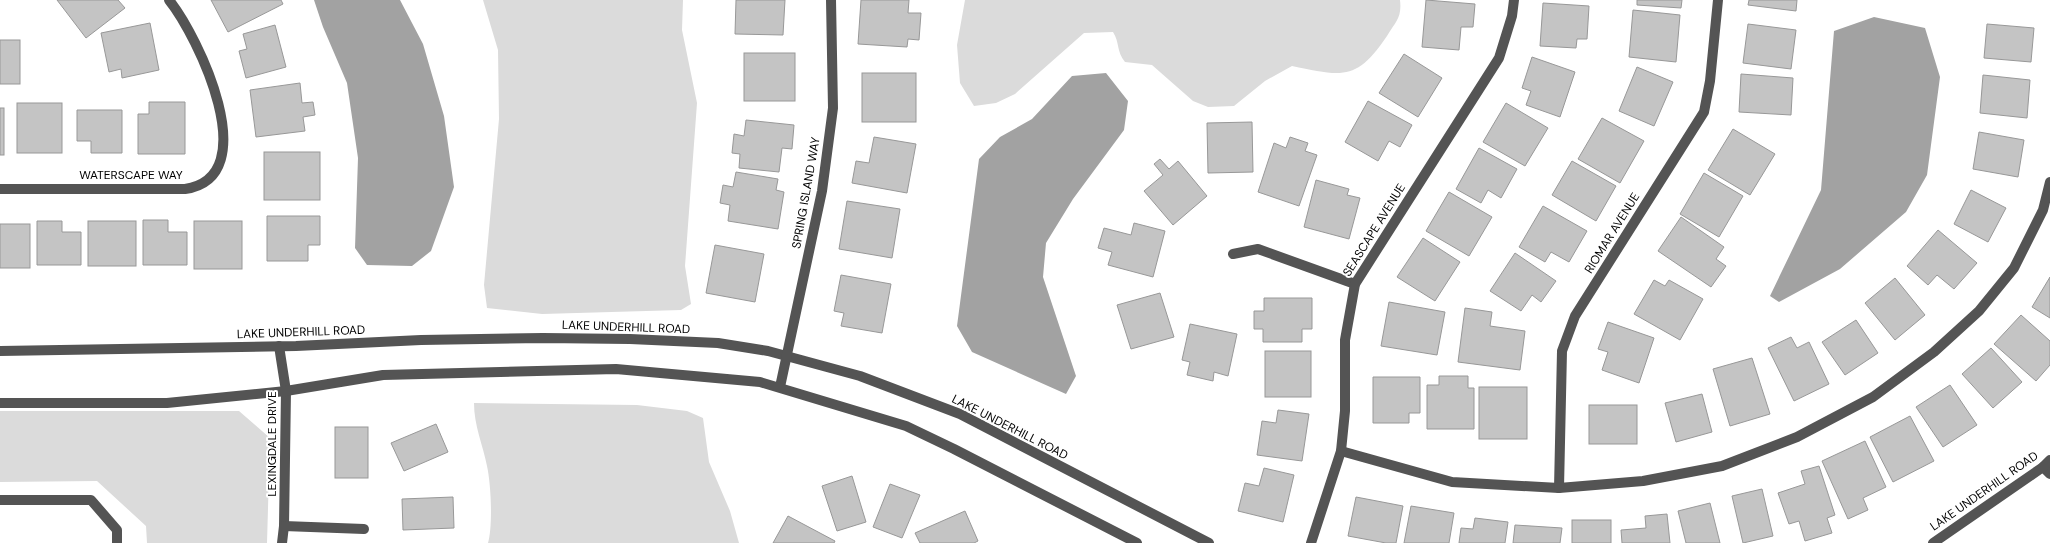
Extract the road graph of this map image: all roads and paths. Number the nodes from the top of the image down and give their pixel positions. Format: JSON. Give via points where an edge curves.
{"nodes":[{"id":1,"x":168,"y":0,"type":"edge"},
{"id":2,"x":832,"y":0,"type":"edge"},
{"id":3,"x":1514,"y":0,"type":"edge"},
{"id":4,"x":1718,"y":0,"type":"edge"},
{"id":5,"x":2050,"y":182,"type":"edge"},
{"id":6,"x":0,"y":189,"type":"edge"},
{"id":7,"x":1233,"y":254,"type":"dead end"},
{"id":8,"x":1355,"y":284,"type":"junction"},
{"id":9,"x":280,"y":346,"type":"junction"},
{"id":10,"x":0,"y":351,"type":"edge"},
{"id":11,"x":788,"y":356,"type":"junction"},
{"id":12,"x":780,"y":387,"type":"junction"},
{"id":13,"x":286,"y":391,"type":"junction"},
{"id":14,"x":0,"y":403,"type":"edge"},
{"id":15,"x":1341,"y":451,"type":"junction"},
{"id":16,"x":2048,"y":467,"type":"edge"},
{"id":17,"x":1559,"y":488,"type":"junction"},
{"id":18,"x":0,"y":500,"type":"edge"},
{"id":19,"x":284,"y":526,"type":"junction"},
{"id":20,"x":364,"y":529,"type":"dead end"},
{"id":21,"x":117,"y":543,"type":"edge"},
{"id":22,"x":282,"y":543,"type":"edge"},
{"id":23,"x":1137,"y":543,"type":"edge"},
{"id":24,"x":1209,"y":543,"type":"edge"},
{"id":25,"x":1311,"y":543,"type":"edge"},
{"id":26,"x":1933,"y":543,"type":"edge"}],
"edges":[{"from":1,"to":6,"type":"street","name":"WATERSCAPE WAY","via":[[190,32],[204,60],[216,101],[223,151],[222,160],[212,177],[204,183],[185,188]]},
{"from":2,"to":11,"type":"street","name":"SPRING ISLAND WAY","via":[[833,108],[822,191]]},
{"from":3,"to":8,"type":"street","name":"SEASCAPE AVENUE","via":[[1512,16],[1499,58]]},
{"from":4,"to":17,"type":"street","name":"RIOMAR AVENUE","via":[[1710,81],[1704,112],[1575,316],[1562,351]]},
{"from":5,"to":17,"type":"street","via":[[2043,210],[2014,268],[1979,311],[1934,352],[1873,397],[1797,437],[1722,466],[1643,481]]},
{"from":7,"to":8,"type":"street","via":[[1258,250]]},
{"from":8,"to":15,"type":"street","name":"SEASCAPE AVENUE","via":[[1345,340],[1345,411]]},
{"from":9,"to":10,"type":"street","name":"LAKE UNDERHILL ROAD"},
{"from":9,"to":11,"type":"street","name":"LAKE UNDERHILL ROAD","via":[[421,340],[630,339],[718,343]]},
{"from":9,"to":13,"type":"street","name":"LEXINGDALE DRIVE"},
{"from":11,"to":12,"type":"street","name":"SPRING ISLAND WAY"},
{"from":11,"to":24,"type":"street","name":"LAKE UNDERHILL ROAD","via":[[860,376],[960,414]]},
{"from":12,"to":13,"type":"street","via":[[713,376],[616,370],[383,375]]},
{"from":12,"to":23,"type":"street","via":[[906,426],[954,448]]},
{"from":13,"to":14,"type":"street","via":[[167,403]]},
{"from":13,"to":19,"type":"street","name":"LEXINGDALE DRIVE"},
{"from":15,"to":17,"type":"street","via":[[1452,482]]},
{"from":15,"to":25,"type":"street","name":"SEASCAPE AVENUE"},
{"from":16,"to":26,"type":"street","name":"LAKE UNDERHILL ROAD"},
{"from":18,"to":21,"type":"street","via":[[91,500],[118,530]]},
{"from":19,"to":20,"type":"street"},
{"from":19,"to":22,"type":"street","name":"LEXINGDALE DRIVE"}]}
